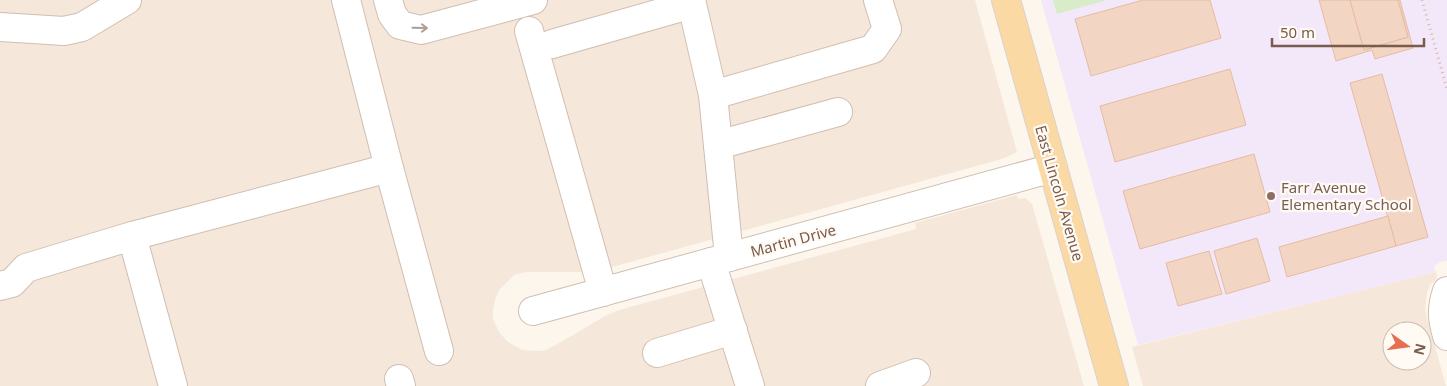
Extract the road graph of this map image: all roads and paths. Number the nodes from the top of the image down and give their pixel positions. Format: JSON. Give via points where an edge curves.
{"nodes":[{"id":1,"x":127,"y":0,"type":"edge"},
{"id":2,"x":346,"y":0,"type":"edge"},
{"id":3,"x":388,"y":0,"type":"edge"},
{"id":4,"x":533,"y":0,"type":"edge"},
{"id":5,"x":878,"y":0,"type":"edge"},
{"id":6,"x":1006,"y":0,"type":"edge"},
{"id":7,"x":1422,"y":0,"type":"edge"},
{"id":8,"x":0,"y":27,"type":"edge"},
{"id":9,"x":1447,"y":89,"type":"edge"},
{"id":10,"x":713,"y":95,"type":"junction"},
{"id":11,"x":838,"y":112,"type":"dead end"},
{"id":12,"x":718,"y":145,"type":"junction"},
{"id":13,"x":389,"y":168,"type":"junction"},
{"id":14,"x":1053,"y":168,"type":"junction"},
{"id":15,"x":132,"y":236,"type":"junction"},
{"id":16,"x":720,"y":260,"type":"junction"},
{"id":17,"x":0,"y":286,"type":"edge"},
{"id":18,"x":1447,"y":291,"type":"edge"},
{"id":19,"x":603,"y":292,"type":"junction"},
{"id":20,"x":533,"y":311,"type":"dead end"},
{"id":21,"x":733,"y":330,"type":"junction"},
{"id":22,"x":1447,"y":336,"type":"edge"},
{"id":23,"x":439,"y":351,"type":"dead end"},
{"id":24,"x":657,"y":353,"type":"dead end"},
{"id":25,"x":916,"y":373,"type":"dead end"},
{"id":26,"x":172,"y":386,"type":"edge"},
{"id":27,"x":750,"y":386,"type":"edge"},
{"id":28,"x":880,"y":386,"type":"edge"},
{"id":29,"x":1114,"y":386,"type":"edge"}],
"edges":[{"from":1,"to":8,"type":"street","via":[[82,26],[64,31]]},
{"from":2,"to":13,"type":"street"},
{"from":3,"to":4,"type":"street","one_way":true,"via":[[400,25],[421,30]]},
{"from":5,"to":10,"type":"street","via":[[886,29],[873,49]]},
{"from":6,"to":14,"type":"main road","name":"East Lincoln Avenue"},
{"from":7,"to":9,"type":"path"},
{"from":10,"to":12,"type":"street"},
{"from":10,"to":19,"type":"street","via":[[692,4],[540,38]]},
{"from":11,"to":12,"type":"street"},
{"from":12,"to":16,"type":"street"},
{"from":13,"to":15,"type":"street"},
{"from":13,"to":23,"type":"street"},
{"from":14,"to":16,"type":"street","name":"Martin Drive"},
{"from":14,"to":29,"type":"main road","name":"East Lincoln Avenue"},
{"from":15,"to":17,"type":"street","via":[[26,268],[12,283]]},
{"from":15,"to":26,"type":"street"},
{"from":16,"to":19,"type":"street","name":"Martin Drive"},
{"from":16,"to":21,"type":"street"},
{"from":18,"to":22,"type":"street","via":[[1442,304]]},
{"from":19,"to":20,"type":"street","name":"Martin Drive"},
{"from":21,"to":24,"type":"street"},
{"from":21,"to":27,"type":"street"},
{"from":25,"to":28,"type":"street"}]}
